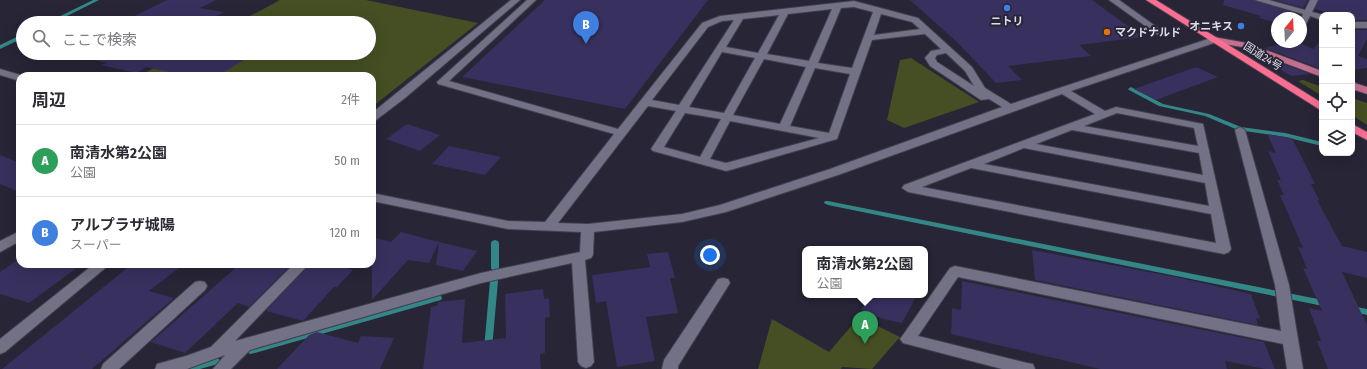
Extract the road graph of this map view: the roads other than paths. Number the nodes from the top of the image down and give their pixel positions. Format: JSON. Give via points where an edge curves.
{"nodes":[{"id":1,"x":516,"y":0,"type":"edge"},
{"id":2,"x":532,"y":0,"type":"edge"},
{"id":3,"x":1113,"y":0,"type":"edge"},
{"id":4,"x":1150,"y":0,"type":"edge"},
{"id":5,"x":1259,"y":0,"type":"edge"},
{"id":6,"x":1314,"y":0,"type":"edge"},
{"id":7,"x":838,"y":6,"type":"junction"},
{"id":8,"x":878,"y":10,"type":"junction"},
{"id":9,"x":785,"y":12,"type":"junction"},
{"id":10,"x":1300,"y":12,"type":"edge"},
{"id":11,"x":1307,"y":14,"type":"joint"},
{"id":12,"x":1319,"y":16,"type":"edge"},
{"id":13,"x":740,"y":17,"type":"junction"},
{"id":14,"x":1355,"y":25,"type":"edge"},
{"id":15,"x":1367,"y":25,"type":"edge"},
{"id":16,"x":926,"y":31,"type":"junction"},
{"id":17,"x":1161,"y":33,"type":"dead end"},
{"id":18,"x":868,"y":38,"type":"junction"},
{"id":19,"x":1214,"y":40,"type":"junction"},
{"id":20,"x":719,"y":49,"type":"junction"},
{"id":21,"x":944,"y":51,"type":"dead end"},
{"id":22,"x":760,"y":56,"type":"junction"},
{"id":23,"x":812,"y":65,"type":"junction"},
{"id":24,"x":0,"y":72,"type":"edge"},
{"id":25,"x":856,"y":72,"type":"junction"},
{"id":26,"x":1319,"y":73,"type":"edge"},
{"id":27,"x":16,"y":77,"type":"edge"},
{"id":28,"x":1355,"y":86,"type":"edge"},
{"id":29,"x":1064,"y":91,"type":"junction"},
{"id":30,"x":1367,"y":91,"type":"edge"},
{"id":31,"x":646,"y":102,"type":"junction"},
{"id":32,"x":1319,"y":106,"type":"edge"},
{"id":33,"x":682,"y":108,"type":"junction"},
{"id":34,"x":1007,"y":109,"type":"junction"},
{"id":35,"x":1104,"y":114,"type":"junction"},
{"id":36,"x":376,"y":115,"type":"edge"},
{"id":37,"x":727,"y":117,"type":"junction"},
{"id":38,"x":1071,"y":126,"type":"junction"},
{"id":39,"x":784,"y":128,"type":"junction"},
{"id":40,"x":1355,"y":129,"type":"edge"},
{"id":41,"x":1240,"y":130,"type":"dead end"},
{"id":42,"x":621,"y":133,"type":"junction"},
{"id":43,"x":833,"y":137,"type":"junction"},
{"id":44,"x":1367,"y":137,"type":"edge"},
{"id":45,"x":1023,"y":144,"type":"junction"},
{"id":46,"x":1204,"y":151,"type":"junction"},
{"id":47,"x":703,"y":161,"type":"junction"},
{"id":48,"x":970,"y":164,"type":"junction"},
{"id":49,"x":1210,"y":180,"type":"junction"},
{"id":50,"x":376,"y":198,"type":"edge"},
{"id":51,"x":1216,"y":211,"type":"junction"},
{"id":52,"x":548,"y":226,"type":"junction"},
{"id":53,"x":588,"y":228,"type":"junction"},
{"id":54,"x":16,"y":237,"type":"edge"},
{"id":55,"x":0,"y":247,"type":"edge"},
{"id":56,"x":578,"y":257,"type":"junction"},
{"id":57,"x":98,"y":268,"type":"edge"},
{"id":58,"x":298,"y":268,"type":"edge"},
{"id":59,"x":723,"y":284,"type":"dead end"},
{"id":60,"x":200,"y":286,"type":"dead end"},
{"id":61,"x":1289,"y":339,"type":"junction"},
{"id":62,"x":245,"y":345,"type":"junction"},
{"id":63,"x":0,"y":348,"type":"edge"},
{"id":64,"x":216,"y":351,"type":"junction"},
{"id":65,"x":586,"y":362,"type":"dead end"},
{"id":66,"x":109,"y":369,"type":"edge"},
{"id":67,"x":164,"y":369,"type":"edge"},
{"id":68,"x":220,"y":369,"type":"edge"},
{"id":69,"x":670,"y":369,"type":"edge"},
{"id":70,"x":1027,"y":369,"type":"edge"},
{"id":71,"x":1295,"y":369,"type":"edge"}],
"edges":[{"from":1,"to":36,"type":"street"},
{"from":2,"to":42,"type":"street","via":[[442,82]]},
{"from":3,"to":17,"type":"street"},
{"from":4,"to":19,"type":"highway","name":"国道24号"},
{"from":5,"to":10,"type":"street"},
{"from":6,"to":11,"type":"street"},
{"from":7,"to":8,"type":"street","via":[[854,4]]},
{"from":7,"to":9,"type":"street"},
{"from":7,"to":23,"type":"street"},
{"from":8,"to":16,"type":"street","via":[[915,20]]},
{"from":8,"to":18,"type":"street"},
{"from":9,"to":13,"type":"street"},
{"from":9,"to":22,"type":"street"},
{"from":11,"to":12,"type":"street"},
{"from":13,"to":20,"type":"street"},
{"from":13,"to":31,"type":"street","via":[[720,19],[705,25]]},
{"from":14,"to":15,"type":"street"},
{"from":16,"to":18,"type":"street"},
{"from":16,"to":34,"type":"street","via":[[969,69],[981,90]]},
{"from":18,"to":25,"type":"street"},
{"from":19,"to":26,"type":"main road","via":[[1244,45]]},
{"from":19,"to":29,"type":"street"},
{"from":19,"to":32,"type":"highway","name":"国道24号"},
{"from":20,"to":22,"type":"street"},
{"from":20,"to":33,"type":"street"},
{"from":21,"to":34,"type":"street","via":[[934,53],[930,58],[933,64]]},
{"from":22,"to":23,"type":"street"},
{"from":22,"to":37,"type":"street"},
{"from":23,"to":25,"type":"street"},
{"from":23,"to":39,"type":"street"},
{"from":24,"to":27,"type":"street"},
{"from":25,"to":43,"type":"street"},
{"from":28,"to":30,"type":"main road"},
{"from":29,"to":34,"type":"street"},
{"from":29,"to":35,"type":"street"},
{"from":31,"to":33,"type":"street"},
{"from":31,"to":42,"type":"street"},
{"from":33,"to":37,"type":"street"},
{"from":33,"to":47,"type":"street","via":[[657,149]]},
{"from":34,"to":53,"type":"street","via":[[834,172],[722,209],[682,218]]},
{"from":35,"to":38,"type":"street"},
{"from":35,"to":46,"type":"street","via":[[1116,110],[1199,126]]},
{"from":37,"to":39,"type":"street"},
{"from":37,"to":47,"type":"street"},
{"from":38,"to":45,"type":"street"},
{"from":38,"to":46,"type":"street"},
{"from":39,"to":43,"type":"street"},
{"from":40,"to":44,"type":"highway"},
{"from":41,"to":61,"type":"street","via":[[1282,285]]},
{"from":42,"to":52,"type":"street"},
{"from":43,"to":47,"type":"street","via":[[726,167]]},
{"from":45,"to":48,"type":"street"},
{"from":45,"to":49,"type":"street"},
{"from":46,"to":49,"type":"street"},
{"from":48,"to":51,"type":"street"},
{"from":48,"to":51,"type":"street","via":[[908,188],[1224,249]]},
{"from":49,"to":51,"type":"street"},
{"from":50,"to":52,"type":"street","via":[[508,225]]},
{"from":52,"to":53,"type":"street"},
{"from":53,"to":56,"type":"street","via":[[586,255]]},
{"from":54,"to":55,"type":"street"},
{"from":56,"to":62,"type":"street","via":[[481,278]]},
{"from":56,"to":65,"type":"street"},
{"from":57,"to":63,"type":"street"},
{"from":58,"to":64,"type":"street"},
{"from":59,"to":69,"type":"street","via":[[670,365]]},
{"from":60,"to":66,"type":"street"},
{"from":61,"to":70,"type":"street","via":[[955,271],[908,339]]},
{"from":61,"to":71,"type":"street"},
{"from":62,"to":64,"type":"street"},
{"from":62,"to":68,"type":"street"},
{"from":64,"to":67,"type":"street"}]}
